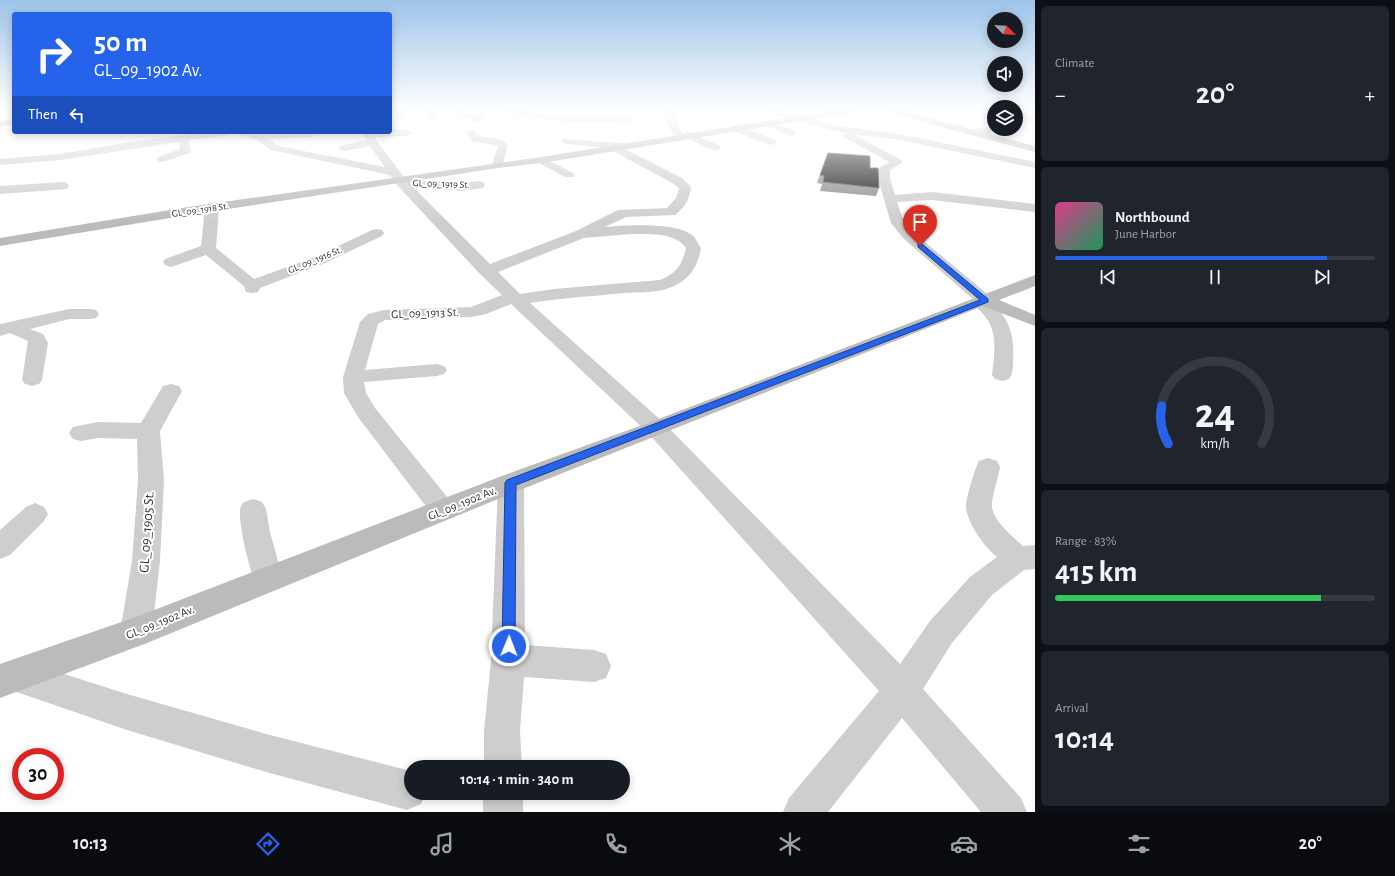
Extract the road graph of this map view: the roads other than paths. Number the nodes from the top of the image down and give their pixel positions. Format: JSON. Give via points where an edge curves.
{"nodes":[{"id":1,"x":87,"y":148,"type":"edge"},
{"id":2,"x":114,"y":148,"type":"edge"},
{"id":3,"x":185,"y":148,"type":"edge"},
{"id":4,"x":275,"y":148,"type":"edge"},
{"id":5,"x":377,"y":148,"type":"edge"},
{"id":6,"x":502,"y":148,"type":"edge"},
{"id":7,"x":614,"y":148,"type":"joint"},
{"id":8,"x":874,"y":148,"type":"edge"},
{"id":9,"x":953,"y":148,"type":"edge"},
{"id":10,"x":85,"y":153,"type":"junction"},
{"id":11,"x":945,"y":157,"type":"dead end"},
{"id":12,"x":162,"y":158,"type":"dead end"},
{"id":13,"x":1007,"y":159,"type":"junction"},
{"id":14,"x":541,"y":160,"type":"junction"},
{"id":15,"x":498,"y":165,"type":"junction"},
{"id":16,"x":1035,"y":165,"type":"edge"},
{"id":17,"x":1,"y":166,"type":"edge"},
{"id":18,"x":569,"y":174,"type":"dead end"},
{"id":19,"x":399,"y":178,"type":"junction"},
{"id":20,"x":479,"y":185,"type":"dead end"},
{"id":21,"x":63,"y":186,"type":"dead end"},
{"id":22,"x":0,"y":190,"type":"edge"},
{"id":23,"x":890,"y":199,"type":"junction"},
{"id":24,"x":212,"y":208,"type":"junction"},
{"id":25,"x":1035,"y":208,"type":"edge"},
{"id":26,"x":377,"y":233,"type":"dead end"},
{"id":27,"x":581,"y":234,"type":"junction"},
{"id":28,"x":0,"y":242,"type":"edge"},
{"id":29,"x":208,"y":249,"type":"junction"},
{"id":30,"x":171,"y":262,"type":"dead end"},
{"id":31,"x":486,"y":271,"type":"junction"},
{"id":32,"x":1035,"y":280,"type":"edge"},
{"id":33,"x":514,"y":299,"type":"junction"},
{"id":34,"x":983,"y":302,"type":"junction"},
{"id":35,"x":90,"y":314,"type":"dead end"},
{"id":36,"x":1035,"y":321,"type":"edge"},
{"id":37,"x":5,"y":329,"type":"edge"},
{"id":38,"x":437,"y":370,"type":"dead end"},
{"id":39,"x":1002,"y":375,"type":"dead end"},
{"id":40,"x":353,"y":377,"type":"junction"},
{"id":41,"x":32,"y":380,"type":"dead end"},
{"id":42,"x":171,"y":391,"type":"dead end"},
{"id":43,"x":656,"y":428,"type":"junction"},
{"id":44,"x":148,"y":431,"type":"junction"},
{"id":45,"x":81,"y":433,"type":"dead end"},
{"id":46,"x":988,"y":467,"type":"dead end"},
{"id":47,"x":510,"y":483,"type":"junction"},
{"id":48,"x":253,"y":509,"type":"dead end"},
{"id":49,"x":443,"y":510,"type":"junction"},
{"id":50,"x":35,"y":514,"type":"dead end"},
{"id":51,"x":0,"y":547,"type":"edge"},
{"id":52,"x":1027,"y":557,"type":"edge"},
{"id":53,"x":268,"y":579,"type":"junction"},
{"id":54,"x":136,"y":632,"type":"junction"},
{"id":55,"x":508,"y":660,"type":"junction"},
{"id":56,"x":594,"y":666,"type":"dead end"},
{"id":57,"x":9,"y":679,"type":"edge"},
{"id":58,"x":902,"y":691,"type":"junction"},
{"id":59,"x":503,"y":760,"type":"edge"},
{"id":60,"x":404,"y":789,"type":"edge"},
{"id":61,"x":503,"y":800,"type":"edge"},
{"id":62,"x":503,"y":812,"type":"edge"},
{"id":63,"x":803,"y":812,"type":"edge"},
{"id":64,"x":1007,"y":812,"type":"edge"}],
"edges":[{"from":1,"to":10,"type":"street","via":[[84,149]]},
{"from":2,"to":10,"type":"street"},
{"from":3,"to":12,"type":"street","via":[[186,151]]},
{"from":4,"to":19,"type":"street","name":"GL_09_1919 St."},
{"from":5,"to":19,"type":"street"},
{"from":6,"to":15,"type":"street"},
{"from":7,"to":14,"type":"main road","name":"GL_09_1918 St."},
{"from":7,"to":27,"type":"street","via":[[678,181],[685,187],[685,193],[680,203],[670,212],[627,212]]},
{"from":8,"to":23,"type":"street","via":[[897,162],[884,169],[884,180]]},
{"from":9,"to":13,"type":"street"},
{"from":10,"to":17,"type":"street"},
{"from":11,"to":13,"type":"street"},
{"from":13,"to":16,"type":"street"},
{"from":14,"to":15,"type":"main road","name":"GL_09_1918 St."},
{"from":14,"to":18,"type":"street"},
{"from":15,"to":19,"type":"main road","name":"GL_09_1918 St."},
{"from":19,"to":20,"type":"street","name":"GL_09_1919 St.","via":[[463,187]]},
{"from":19,"to":24,"type":"main road","name":"GL_09_1918 St."},
{"from":19,"to":31,"type":"street"},
{"from":21,"to":22,"type":"street"},
{"from":23,"to":25,"type":"street","via":[[973,195]]},
{"from":23,"to":34,"type":"street","via":[[896,220],[909,236]]},
{"from":24,"to":28,"type":"main road","name":"GL_09_1918 St."},
{"from":24,"to":29,"type":"street"},
{"from":26,"to":29,"type":"street","name":"GL_09_1916 St.","via":[[320,260],[252,286]]},
{"from":27,"to":31,"type":"street"},
{"from":27,"to":33,"type":"street","name":"GL_09_1913 St.","via":[[640,229],[678,234],[686,236],[689,240],[693,256],[675,280],[662,285]]},
{"from":29,"to":30,"type":"street"},
{"from":31,"to":33,"type":"street"},
{"from":32,"to":34,"type":"main road","name":"GL_09_1902 Av."},
{"from":33,"to":40,"type":"street","name":"GL_09_1913 St.","via":[[471,312],[384,315],[374,318],[369,322]]},
{"from":33,"to":43,"type":"street"},
{"from":34,"to":36,"type":"main road"},
{"from":34,"to":39,"type":"street","via":[[1002,328],[1005,340]]},
{"from":34,"to":43,"type":"main road","name":"GL_09_1902 Av."},
{"from":35,"to":37,"type":"street","via":[[68,314]]},
{"from":37,"to":41,"type":"street","via":[[36,338],[38,343]]},
{"from":38,"to":40,"type":"street"},
{"from":40,"to":49,"type":"street","name":"GL_09_1913 St.","via":[[355,393],[366,412]]},
{"from":42,"to":44,"type":"street"},
{"from":43,"to":47,"type":"main road","name":"GL_09_1902 Av."},
{"from":43,"to":58,"type":"street"},
{"from":44,"to":45,"type":"street","via":[[98,430]]},
{"from":44,"to":54,"type":"street","name":"GL_09_1905 St.","via":[[151,481],[146,561]]},
{"from":46,"to":52,"type":"street","via":[[978,507],[997,540]]},
{"from":47,"to":49,"type":"main road","name":"GL_09_1902 Av."},
{"from":47,"to":55,"type":"street"},
{"from":48,"to":53,"type":"street"},
{"from":49,"to":53,"type":"main road","name":"GL_09_1902 Av."},
{"from":50,"to":51,"type":"street"},
{"from":52,"to":58,"type":"street","via":[[981,586],[941,632]]},
{"from":53,"to":54,"type":"main road","name":"GL_09_1902 Av."},
{"from":54,"to":57,"type":"main road","name":"GL_09_1902 Av."},
{"from":55,"to":56,"type":"street"},
{"from":55,"to":59,"type":"street","via":[[502,731]]},
{"from":57,"to":60,"type":"street","via":[[259,751]]},
{"from":58,"to":63,"type":"street"},
{"from":58,"to":64,"type":"street"},
{"from":61,"to":62,"type":"street"}]}
